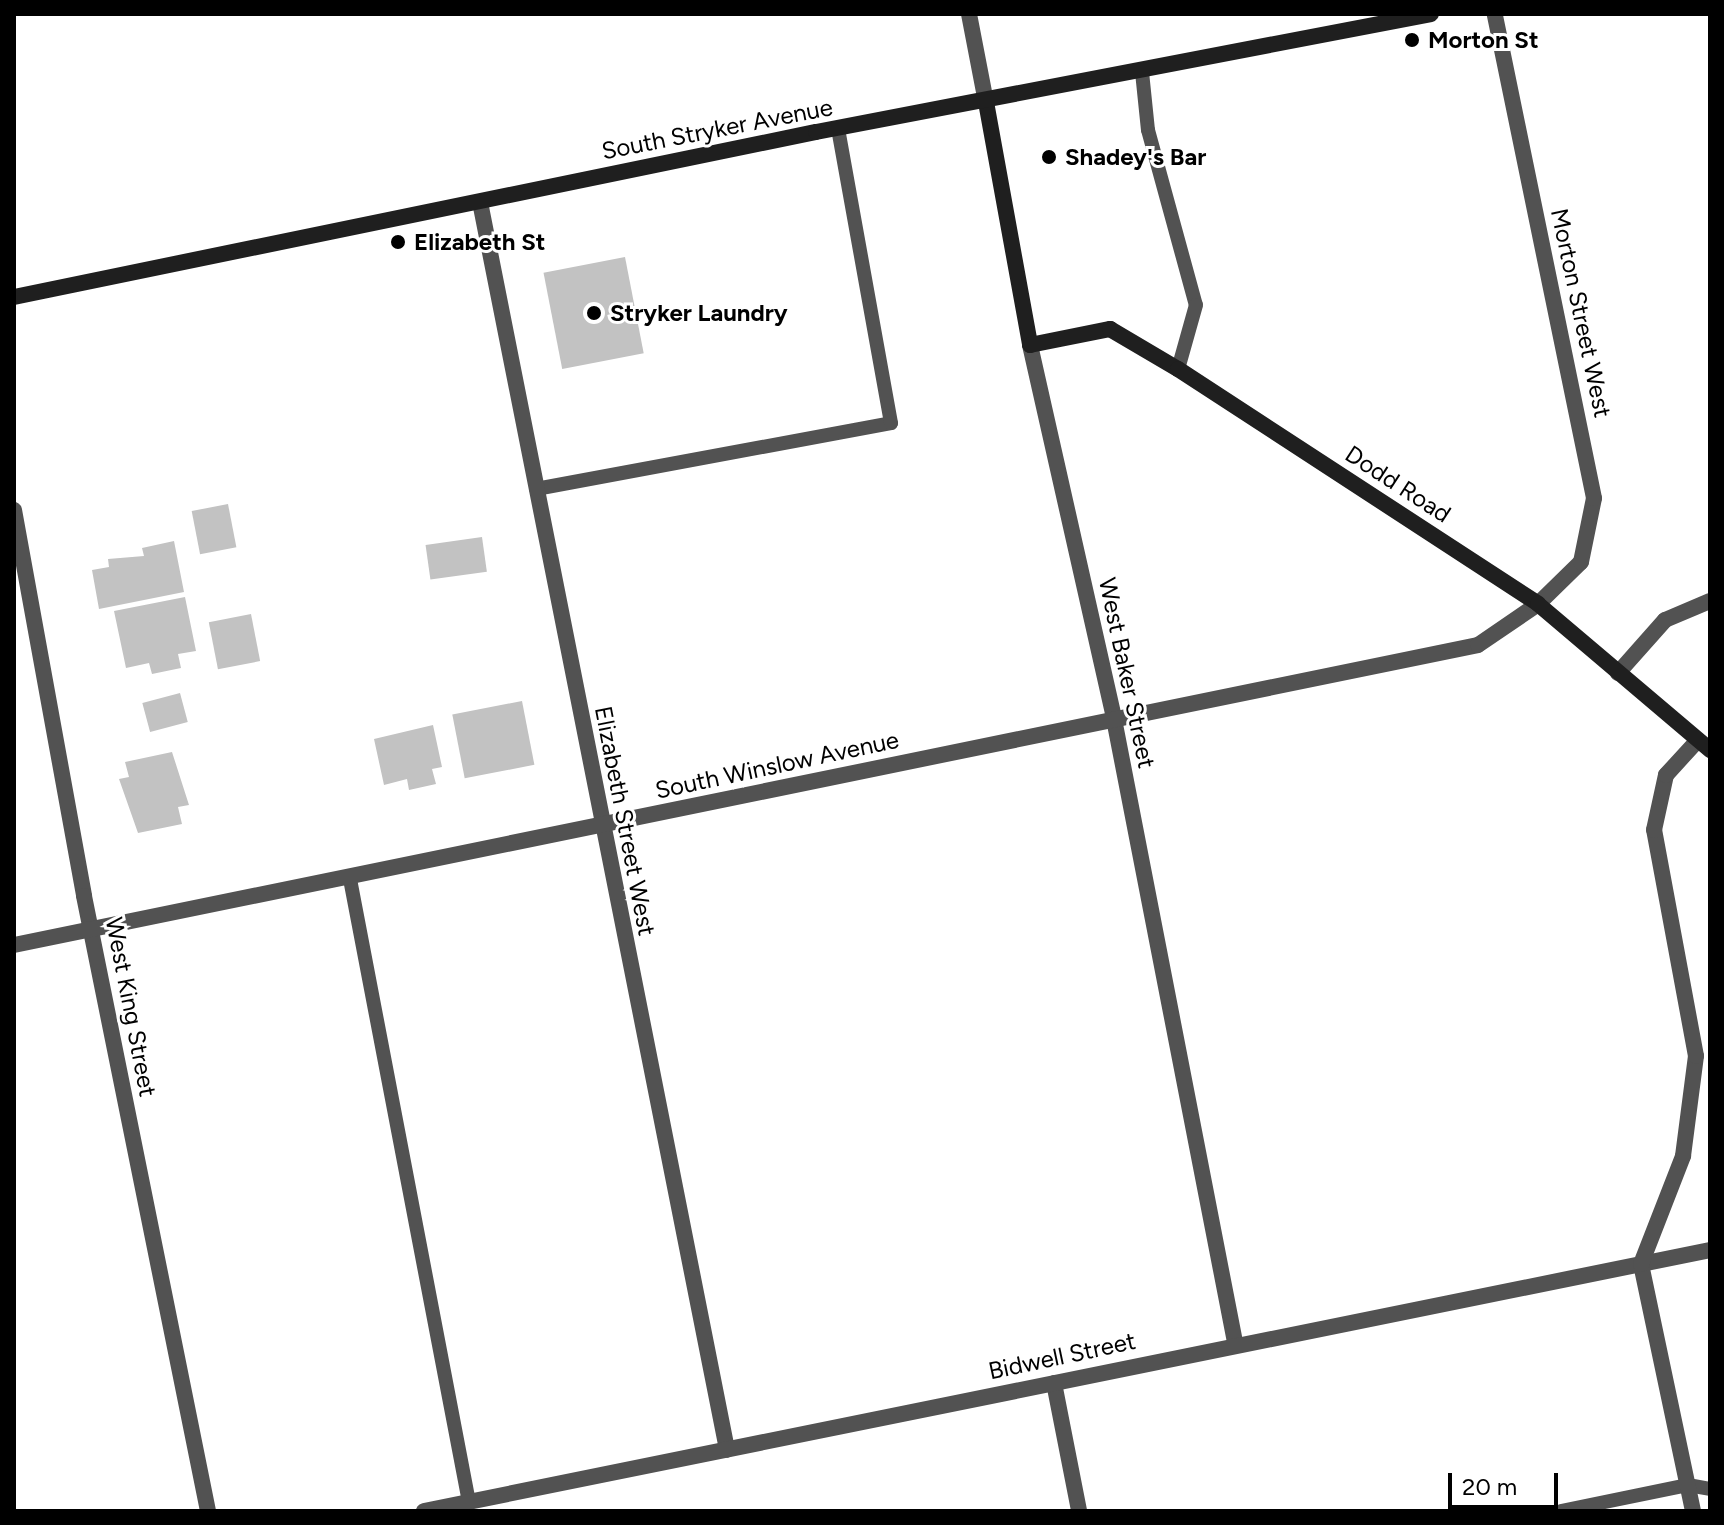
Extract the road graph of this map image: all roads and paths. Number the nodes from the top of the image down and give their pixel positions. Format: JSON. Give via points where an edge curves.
{"nodes":[{"id":1,"x":969,"y":14,"type":"edge"},
{"id":2,"x":1431,"y":14,"type":"edge"},
{"id":3,"x":1495,"y":14,"type":"edge"},
{"id":4,"x":1142,"y":72,"type":"junction"},
{"id":5,"x":986,"y":102,"type":"junction"},
{"id":6,"x":838,"y":128,"type":"junction"},
{"id":7,"x":480,"y":202,"type":"junction"},
{"id":8,"x":14,"y":297,"type":"edge"},
{"id":9,"x":1030,"y":345,"type":"junction"},
{"id":10,"x":1178,"y":369,"type":"junction"},
{"id":11,"x":536,"y":489,"type":"junction"},
{"id":12,"x":14,"y":510,"type":"edge"},
{"id":13,"x":1710,"y":601,"type":"edge"},
{"id":14,"x":1538,"y":604,"type":"junction"},
{"id":15,"x":1618,"y":673,"type":"junction"},
{"id":16,"x":1114,"y":719,"type":"junction"},
{"id":17,"x":1704,"y":745,"type":"edge"},
{"id":18,"x":600,"y":826,"type":"junction"},
{"id":19,"x":350,"y":879,"type":"junction"},
{"id":20,"x":91,"y":930,"type":"junction"},
{"id":21,"x":14,"y":945,"type":"edge"},
{"id":22,"x":1710,"y":1250,"type":"edge"},
{"id":23,"x":1641,"y":1264,"type":"junction"},
{"id":24,"x":1235,"y":1342,"type":"junction"},
{"id":25,"x":1054,"y":1383,"type":"junction"},
{"id":26,"x":727,"y":1450,"type":"junction"},
{"id":27,"x":1688,"y":1485,"type":"junction"},
{"id":28,"x":1710,"y":1489,"type":"edge"},
{"id":29,"x":469,"y":1502,"type":"junction"},
{"id":30,"x":452,"y":1508,"type":"edge"},
{"id":31,"x":208,"y":1511,"type":"edge"},
{"id":32,"x":424,"y":1511,"type":"edge"},
{"id":33,"x":1079,"y":1511,"type":"edge"},
{"id":34,"x":1561,"y":1511,"type":"edge"},
{"id":35,"x":1693,"y":1511,"type":"edge"}],
"edges":[{"from":1,"to":5,"type":"street","name":"West Baker Street"},
{"from":2,"to":4,"type":"street","name":"South Stryker Avenue"},
{"from":3,"to":14,"type":"street","name":"Morton Street West","via":[[1594,498],[1581,562]]},
{"from":4,"to":5,"type":"street","name":"South Stryker Avenue"},
{"from":4,"to":10,"type":"lane","via":[[1148,130],[1196,305]]},
{"from":5,"to":6,"type":"street","name":"South Stryker Avenue"},
{"from":5,"to":9,"type":"street","name":"West Baker Street"},
{"from":6,"to":7,"type":"street","name":"South Stryker Avenue"},
{"from":6,"to":11,"type":"lane","via":[[891,423]]},
{"from":7,"to":8,"type":"street","name":"South Stryker Avenue"},
{"from":7,"to":11,"type":"street","name":"Elizabeth Street West"},
{"from":9,"to":10,"type":"street","name":"Dodd Road","via":[[1110,329]]},
{"from":9,"to":16,"type":"street","name":"West Baker Street"},
{"from":10,"to":14,"type":"street","name":"Dodd Road"},
{"from":11,"to":18,"type":"street","name":"Elizabeth Street West"},
{"from":12,"to":20,"type":"street","name":"West King Street"},
{"from":13,"to":15,"type":"street","via":[[1665,620]]},
{"from":14,"to":15,"type":"street","name":"Dodd Road"},
{"from":14,"to":16,"type":"street","name":"South Winslow Avenue","via":[[1478,645]]},
{"from":15,"to":17,"type":"street","name":"Dodd Road"},
{"from":16,"to":18,"type":"street","name":"South Winslow Avenue"},
{"from":16,"to":24,"type":"street","name":"West Baker Street"},
{"from":17,"to":23,"type":"street","via":[[1666,775],[1654,830],[1696,1056],[1683,1156]]},
{"from":18,"to":19,"type":"street","name":"South Winslow Avenue"},
{"from":18,"to":26,"type":"street","name":"Elizabeth Street West"},
{"from":19,"to":20,"type":"street","name":"South Winslow Avenue"},
{"from":19,"to":29,"type":"lane"},
{"from":20,"to":21,"type":"street","name":"South Winslow Avenue"},
{"from":20,"to":31,"type":"street","name":"West King Street"},
{"from":22,"to":23,"type":"street","name":"Bidwell Street"},
{"from":23,"to":24,"type":"street","name":"Bidwell Street"},
{"from":23,"to":27,"type":"street"},
{"from":24,"to":25,"type":"street","name":"Bidwell Street"},
{"from":25,"to":26,"type":"street","name":"Bidwell Street"},
{"from":25,"to":33,"type":"street"},
{"from":26,"to":29,"type":"street","name":"Bidwell Street"},
{"from":27,"to":28,"type":"lane"},
{"from":27,"to":34,"type":"lane"},
{"from":27,"to":35,"type":"street"},
{"from":29,"to":30,"type":"street","name":"Bidwell Street"},
{"from":30,"to":32,"type":"street","name":"Bidwell Street"}]}
